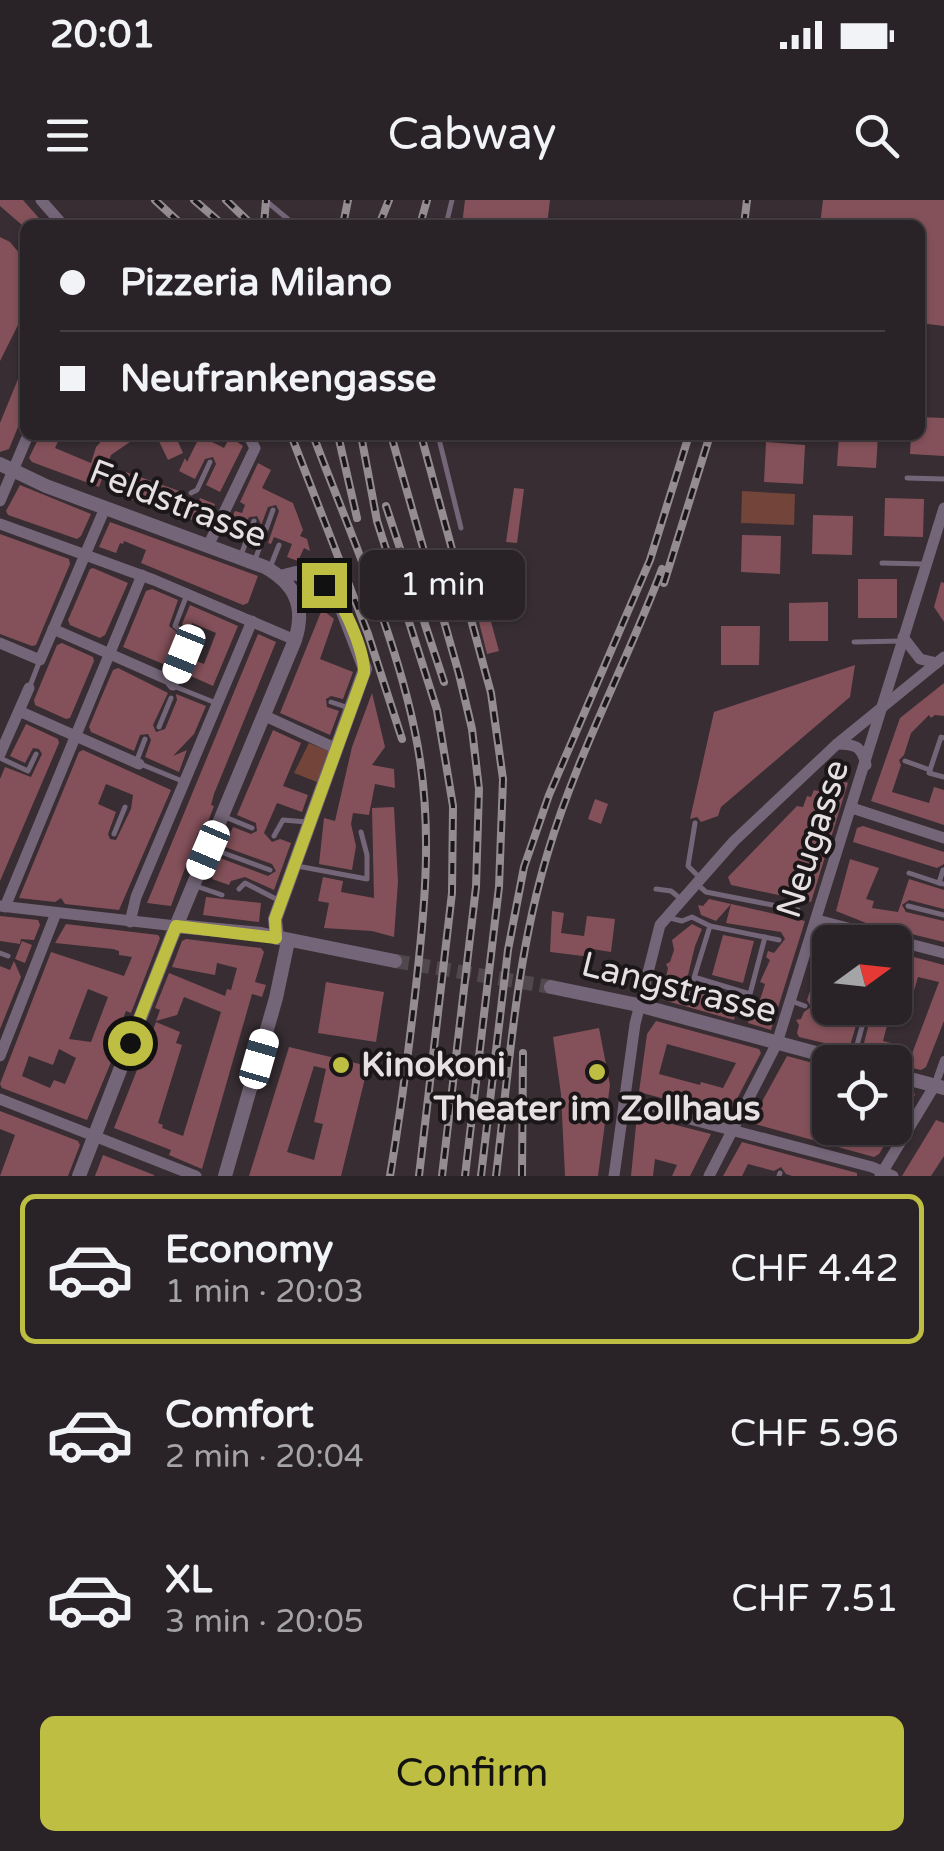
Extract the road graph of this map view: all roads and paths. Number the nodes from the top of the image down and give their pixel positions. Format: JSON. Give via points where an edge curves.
{"nodes":[{"id":1,"x":40,"y":200,"type":"edge"},
{"id":2,"x":265,"y":200,"type":"edge"},
{"id":3,"x":58,"y":220,"type":"edge"},
{"id":4,"x":289,"y":220,"type":"edge"},
{"id":5,"x":25,"y":440,"type":"edge"},
{"id":6,"x":251,"y":440,"type":"edge"},
{"id":7,"x":439,"y":440,"type":"edge"},
{"id":8,"x":210,"y":462,"type":"dead end"},
{"id":9,"x":6,"y":467,"type":"edge"},
{"id":10,"x":907,"y":478,"type":"dead end"},
{"id":11,"x":944,"y":479,"type":"edge"},
{"id":12,"x":191,"y":493,"type":"dead end"},
{"id":13,"x":0,"y":501,"type":"edge"},
{"id":14,"x":106,"y":508,"type":"junction"},
{"id":15,"x":944,"y":508,"type":"edge"},
{"id":16,"x":273,"y":510,"type":"dead end"},
{"id":17,"x":254,"y":521,"type":"dead end"},
{"id":18,"x":0,"y":524,"type":"edge"},
{"id":19,"x":461,"y":528,"type":"dead end"},
{"id":20,"x":279,"y":545,"type":"dead end"},
{"id":21,"x":208,"y":546,"type":"junction"},
{"id":22,"x":86,"y":555,"type":"junction"},
{"id":23,"x":247,"y":560,"type":"junction"},
{"id":24,"x":882,"y":563,"type":"dead end"},
{"id":25,"x":926,"y":564,"type":"junction"},
{"id":26,"x":275,"y":573,"type":"junction"},
{"id":27,"x":142,"y":575,"type":"junction"},
{"id":28,"x":187,"y":594,"type":"junction"},
{"id":29,"x":252,"y":621,"type":"junction"},
{"id":30,"x":54,"y":629,"type":"junction"},
{"id":31,"x":184,"y":633,"type":"dead end"},
{"id":32,"x":902,"y":639,"type":"junction"},
{"id":33,"x":295,"y":640,"type":"junction"},
{"id":34,"x":854,"y":642,"type":"dead end"},
{"id":35,"x":0,"y":643,"type":"edge"},
{"id":36,"x":109,"y":654,"type":"junction"},
{"id":37,"x":184,"y":654,"type":"dead end"},
{"id":38,"x":40,"y":660,"type":"junction"},
{"id":39,"x":941,"y":661,"type":"edge"},
{"id":40,"x":28,"y":688,"type":"joint"},
{"id":41,"x":172,"y":688,"type":"junction"},
{"id":42,"x":331,"y":702,"type":"dead end"},
{"id":43,"x":217,"y":704,"type":"junction"},
{"id":44,"x":884,"y":704,"type":"junction"},
{"id":45,"x":352,"y":708,"type":"junction"},
{"id":46,"x":19,"y":710,"type":"junction"},
{"id":47,"x":263,"y":716,"type":"junction"},
{"id":48,"x":158,"y":727,"type":"dead end"},
{"id":49,"x":75,"y":734,"type":"junction"},
{"id":50,"x":944,"y":738,"type":"edge"},
{"id":51,"x":145,"y":739,"type":"dead end"},
{"id":52,"x":837,"y":744,"type":"junction"},
{"id":53,"x":337,"y":750,"type":"junction"},
{"id":54,"x":36,"y":754,"type":"dead end"},
{"id":55,"x":0,"y":756,"type":"edge"},
{"id":56,"x":904,"y":761,"type":"dead end"},
{"id":57,"x":139,"y":764,"type":"junction"},
{"id":58,"x":866,"y":765,"type":"junction"},
{"id":59,"x":930,"y":770,"type":"junction"},
{"id":60,"x":944,"y":778,"type":"edge"},
{"id":61,"x":186,"y":782,"type":"junction"},
{"id":62,"x":125,"y":808,"type":"dead end"},
{"id":63,"x":852,"y":808,"type":"junction"},
{"id":64,"x":222,"y":816,"type":"junction"},
{"id":65,"x":309,"y":824,"type":"junction"},
{"id":66,"x":695,"y":824,"type":"dead end"},
{"id":67,"x":252,"y":828,"type":"dead end"},
{"id":68,"x":361,"y":832,"type":"dead end"},
{"id":69,"x":114,"y":834,"type":"dead end"},
{"id":70,"x":274,"y":836,"type":"dead end"},
{"id":71,"x":944,"y":838,"type":"edge"},
{"id":72,"x":221,"y":852,"type":"dead end"},
{"id":73,"x":294,"y":866,"type":"junction"},
{"id":74,"x":270,"y":870,"type":"dead end"},
{"id":75,"x":943,"y":870,"type":"edge"},
{"id":76,"x":909,"y":873,"type":"dead end"},
{"id":77,"x":698,"y":881,"type":"junction"},
{"id":78,"x":941,"y":883,"type":"edge"},
{"id":79,"x":193,"y":885,"type":"junction"},
{"id":80,"x":239,"y":889,"type":"dead end"},
{"id":81,"x":656,"y":889,"type":"dead end"},
{"id":82,"x":222,"y":895,"type":"dead end"},
{"id":83,"x":682,"y":899,"type":"junction"},
{"id":84,"x":281,"y":901,"type":"junction"},
{"id":85,"x":3,"y":906,"type":"edge"},
{"id":86,"x":908,"y":906,"type":"dead end"},
{"id":87,"x":798,"y":910,"type":"dead end"},
{"id":88,"x":56,"y":912,"type":"junction"},
{"id":89,"x":944,"y":915,"type":"edge"},
{"id":90,"x":667,"y":917,"type":"junction"},
{"id":91,"x":816,"y":920,"type":"junction"},
{"id":92,"x":130,"y":922,"type":"junction"},
{"id":93,"x":834,"y":925,"type":"edge"},
{"id":94,"x":176,"y":926,"type":"junction"},
{"id":95,"x":710,"y":926,"type":"junction"},
{"id":96,"x":764,"y":937,"type":"junction"},
{"id":97,"x":282,"y":939,"type":"junction"},
{"id":98,"x":779,"y":940,"type":"dead end"},
{"id":99,"x":912,"y":944,"type":"edge"},
{"id":100,"x":943,"y":950,"type":"edge"},
{"id":101,"x":0,"y":953,"type":"edge"},
{"id":102,"x":8,"y":956,"type":"dead end"},
{"id":103,"x":394,"y":961,"type":"tunnel mouth"},
{"id":104,"x":696,"y":978,"type":"junction"},
{"id":105,"x":552,"y":987,"type":"tunnel mouth"},
{"id":106,"x":689,"y":994,"type":"dead end"},
{"id":107,"x":791,"y":1001,"type":"junction"},
{"id":108,"x":638,"y":1004,"type":"junction"},
{"id":109,"x":806,"y":1006,"type":"dead end"},
{"id":110,"x":776,"y":1043,"type":"junction"},
{"id":111,"x":812,"y":1053,"type":"edge"},
{"id":112,"x":0,"y":1056,"type":"edge"},
{"id":113,"x":944,"y":1060,"type":"edge"},
{"id":114,"x":912,"y":1078,"type":"edge"},
{"id":115,"x":939,"y":1083,"type":"edge"},
{"id":116,"x":0,"y":1099,"type":"edge"},
{"id":117,"x":625,"y":1102,"type":"junction"},
{"id":118,"x":733,"y":1130,"type":"junction"},
{"id":119,"x":94,"y":1136,"type":"junction"},
{"id":120,"x":885,"y":1174,"type":"edge"},
{"id":121,"x":78,"y":1176,"type":"edge"},
{"id":122,"x":196,"y":1176,"type":"edge"},
{"id":123,"x":225,"y":1176,"type":"edge"},
{"id":124,"x":614,"y":1176,"type":"edge"},
{"id":125,"x":710,"y":1176,"type":"edge"}],
"edges":[{"from":1,"to":3,"type":"street"},
{"from":2,"to":4,"type":"lane"},
{"from":5,"to":9,"type":"street"},
{"from":6,"to":21,"type":"street","via":[[255,448]]},
{"from":7,"to":19,"type":"lane"},
{"from":8,"to":12,"type":"lane"},
{"from":9,"to":13,"type":"street"},
{"from":9,"to":14,"type":"street","name":"Feldstrasse"},
{"from":10,"to":11,"type":"lane"},
{"from":14,"to":21,"type":"street","name":"Feldstrasse"},
{"from":14,"to":22,"type":"street"},
{"from":15,"to":25,"type":"street","name":"Neugasse"},
{"from":16,"to":23,"type":"lane"},
{"from":17,"to":23,"type":"lane"},
{"from":18,"to":22,"type":"street"},
{"from":20,"to":26,"type":"lane"},
{"from":21,"to":23,"type":"street","name":"Feldstrasse"},
{"from":22,"to":27,"type":"street"},
{"from":22,"to":30,"type":"street"},
{"from":23,"to":26,"type":"street","name":"Feldstrasse"},
{"from":24,"to":25,"type":"lane"},
{"from":25,"to":32,"type":"street","name":"Neugasse"},
{"from":26,"to":33,"type":"street","via":[[299,605]]},
{"from":26,"to":45,"type":"street","name":"Feldstrasse","via":[[298,574],[338,596],[365,666]]},
{"from":27,"to":28,"type":"street"},
{"from":27,"to":36,"type":"street"},
{"from":28,"to":29,"type":"street"},
{"from":28,"to":31,"type":"lane","via":[[175,626]]},
{"from":29,"to":33,"type":"street"},
{"from":29,"to":43,"type":"street"},
{"from":30,"to":36,"type":"street"},
{"from":30,"to":38,"type":"street"},
{"from":32,"to":34,"type":"lane"},
{"from":32,"to":39,"type":"street","via":[[920,659]]},
{"from":32,"to":44,"type":"street","name":"Neugasse"},
{"from":33,"to":47,"type":"street"},
{"from":35,"to":38,"type":"street"},
{"from":36,"to":41,"type":"street"},
{"from":36,"to":49,"type":"street"},
{"from":37,"to":41,"type":"lane"},
{"from":38,"to":40,"type":"lane"},
{"from":39,"to":44,"type":"street"},
{"from":40,"to":46,"type":"street"},
{"from":41,"to":43,"type":"lane"},
{"from":41,"to":48,"type":"lane"},
{"from":42,"to":45,"type":"lane"},
{"from":43,"to":61,"type":"street"},
{"from":44,"to":52,"type":"street"},
{"from":44,"to":58,"type":"street","name":"Neugasse"},
{"from":45,"to":53,"type":"street","name":"Feldstrasse"},
{"from":46,"to":49,"type":"street"},
{"from":46,"to":55,"type":"street"},
{"from":47,"to":53,"type":"street"},
{"from":47,"to":64,"type":"street"},
{"from":49,"to":57,"type":"street"},
{"from":49,"to":85,"type":"street"},
{"from":50,"to":59,"type":"lane"},
{"from":51,"to":57,"type":"lane"},
{"from":52,"to":58,"type":"street","via":[[860,748]]},
{"from":52,"to":77,"type":"street"},
{"from":53,"to":65,"type":"street","name":"Feldstrasse"},
{"from":54,"to":55,"type":"lane","via":[[28,771]]},
{"from":56,"to":59,"type":"lane"},
{"from":57,"to":61,"type":"lane"},
{"from":58,"to":63,"type":"street","name":"Neugasse"},
{"from":59,"to":60,"type":"lane"},
{"from":61,"to":92,"type":"street"},
{"from":62,"to":69,"type":"lane"},
{"from":63,"to":71,"type":"street"},
{"from":63,"to":91,"type":"street","name":"Neugasse"},
{"from":64,"to":67,"type":"lane"},
{"from":64,"to":79,"type":"street"},
{"from":65,"to":70,"type":"lane","via":[[283,820]]},
{"from":65,"to":73,"type":"street","name":"Feldstrasse"},
{"from":66,"to":77,"type":"lane","via":[[688,866]]},
{"from":68,"to":73,"type":"lane","via":[[368,878]]},
{"from":72,"to":74,"type":"lane"},
{"from":73,"to":84,"type":"street","name":"Feldstrasse"},
{"from":75,"to":78,"type":"lane"},
{"from":76,"to":78,"type":"lane"},
{"from":77,"to":83,"type":"street"},
{"from":77,"to":87,"type":"lane","via":[[706,892]]},
{"from":79,"to":82,"type":"lane"},
{"from":79,"to":94,"type":"street"},
{"from":80,"to":84,"type":"lane","via":[[246,883]]},
{"from":81,"to":83,"type":"lane"},
{"from":83,"to":90,"type":"street"},
{"from":84,"to":97,"type":"street","name":"Feldstrasse","via":[[275,919]]},
{"from":85,"to":88,"type":"street"},
{"from":86,"to":89,"type":"lane"},
{"from":88,"to":92,"type":"street"},
{"from":88,"to":112,"type":"street"},
{"from":90,"to":95,"type":"lane","via":[[692,917]]},
{"from":90,"to":108,"type":"street"},
{"from":91,"to":93,"type":"street"},
{"from":91,"to":107,"type":"street","name":"Neugasse"},
{"from":92,"to":94,"type":"street"},
{"from":94,"to":97,"type":"street"},
{"from":94,"to":119,"type":"street"},
{"from":95,"to":96,"type":"lane"},
{"from":95,"to":104,"type":"lane"},
{"from":96,"to":98,"type":"lane"},
{"from":96,"to":104,"type":"lane","via":[[750,994]]},
{"from":97,"to":103,"type":"street"},
{"from":97,"to":123,"type":"street","name":"Feldstrasse","via":[[272,1014]]},
{"from":99,"to":100,"type":"street"},
{"from":101,"to":102,"type":"lane"},
{"from":104,"to":106,"type":"lane"},
{"from":105,"to":108,"type":"street","name":"Langstrasse"},
{"from":107,"to":109,"type":"lane"},
{"from":107,"to":110,"type":"street","name":"Neugasse"},
{"from":108,"to":110,"type":"street","name":"Langstrasse"},
{"from":108,"to":117,"type":"street"},
{"from":110,"to":111,"type":"street","name":"Langstrasse"},
{"from":110,"to":118,"type":"street","name":"Neugasse"},
{"from":113,"to":115,"type":"street"},
{"from":114,"to":115,"type":"street"},
{"from":115,"to":120,"type":"street"},
{"from":116,"to":119,"type":"street"},
{"from":117,"to":118,"type":"street"},
{"from":117,"to":124,"type":"street"},
{"from":118,"to":120,"type":"street"},
{"from":118,"to":125,"type":"street","name":"Neugasse"},
{"from":119,"to":121,"type":"street"},
{"from":119,"to":122,"type":"street"}]}
